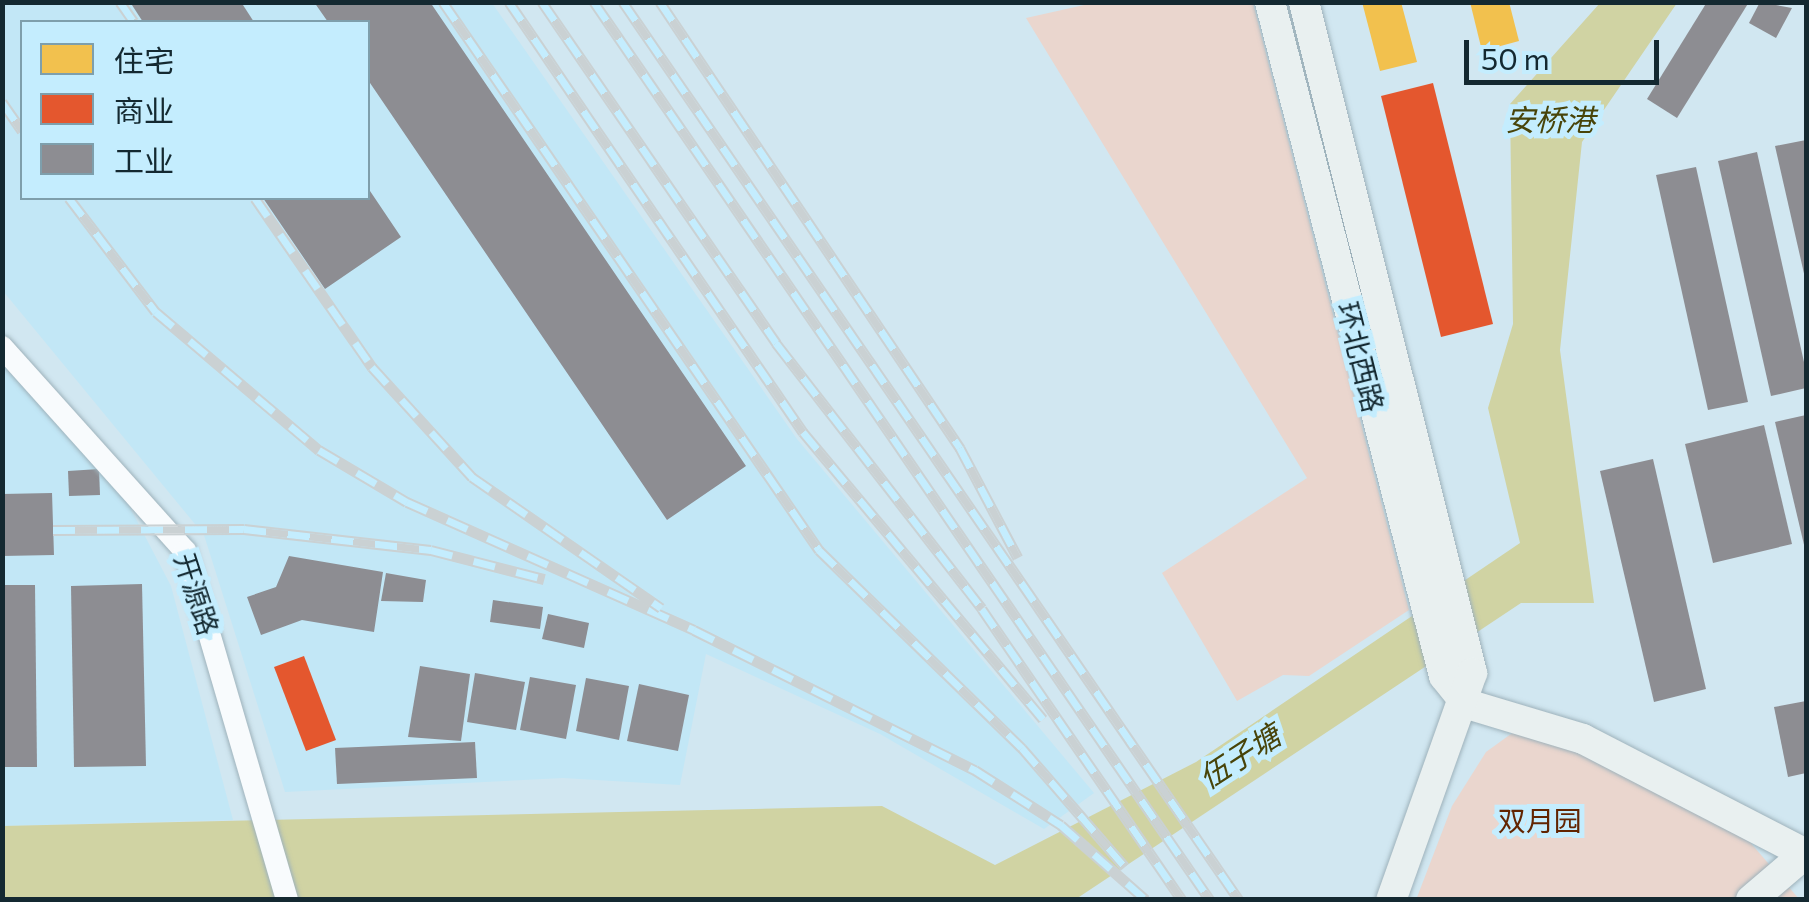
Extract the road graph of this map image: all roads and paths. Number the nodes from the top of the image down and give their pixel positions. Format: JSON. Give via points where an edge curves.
{"nodes":[{"id":1,"x":1270,"y":2,"type":"edge"},
{"id":2,"x":1304,"y":2,"type":"edge"},
{"id":3,"x":2,"y":347,"type":"edge"},
{"id":4,"x":1432,"y":573,"type":"junction"},
{"id":5,"x":1467,"y":704,"type":"junction"},
{"id":6,"x":1806,"y":854,"type":"edge"},
{"id":7,"x":287,"y":900,"type":"edge"},
{"id":8,"x":1391,"y":900,"type":"edge"},
{"id":9,"x":1751,"y":900,"type":"edge"}],
"edges":[{"from":1,"to":4,"type":"street","name":"环北西路"},
{"from":2,"to":4,"type":"street","name":"环北西路"},
{"from":3,"to":7,"type":"street","name":"开源路","via":[[173,530],[252,767]]},
{"from":4,"to":5,"type":"street","name":"环北西路"},
{"from":5,"to":6,"type":"street","via":[[1583,739]]},
{"from":5,"to":8,"type":"street","name":"环北西路"},
{"from":6,"to":9,"type":"street"}]}
